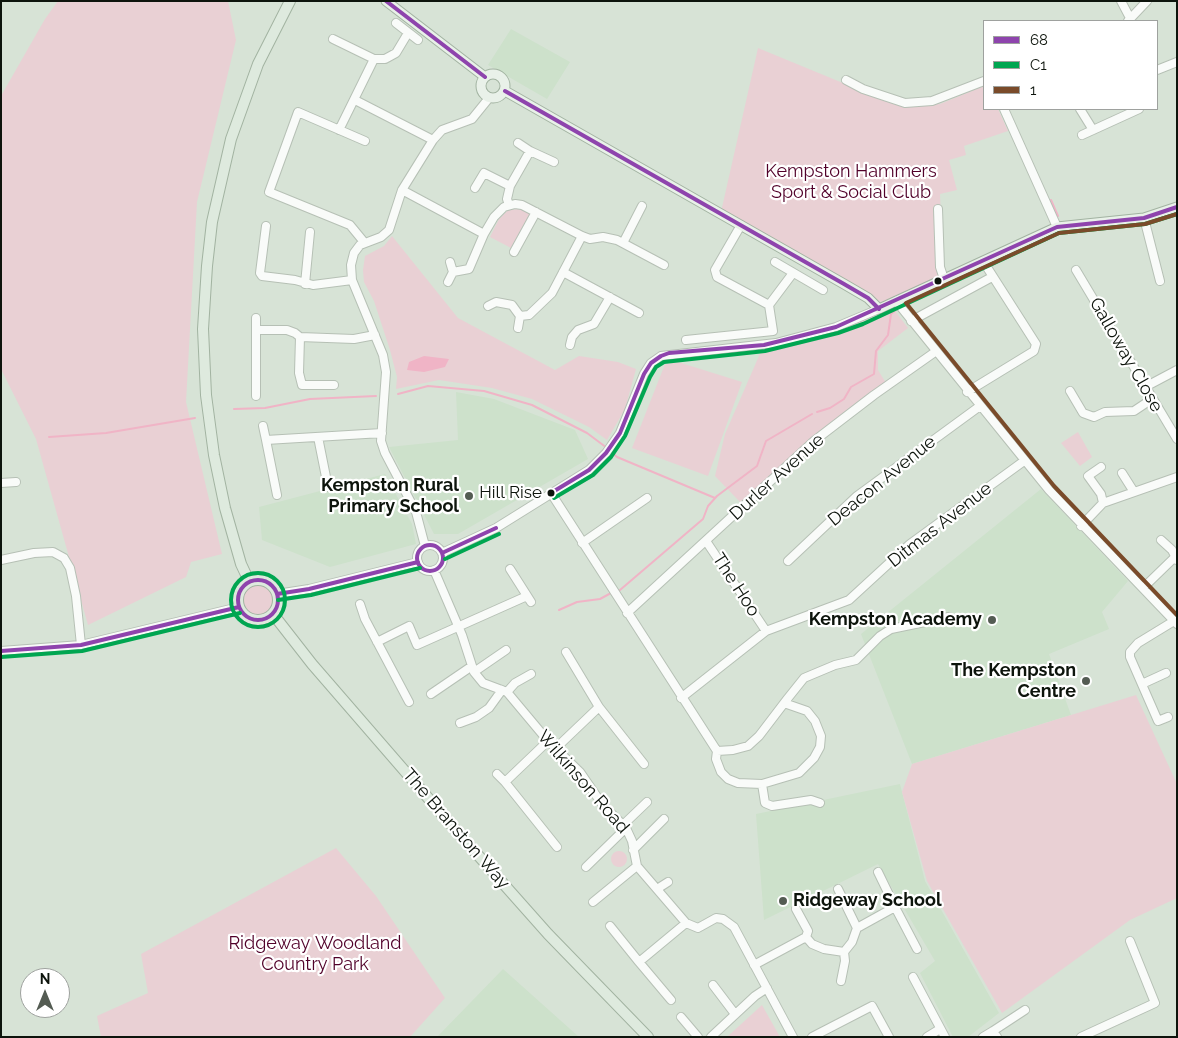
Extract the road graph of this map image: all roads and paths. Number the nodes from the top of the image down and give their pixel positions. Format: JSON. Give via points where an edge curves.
{"nodes":[{"id":1,"x":290,"y":1,"type":"edge"},
{"id":2,"x":386,"y":1,"type":"edge"},
{"id":3,"x":1121,"y":1,"type":"edge"},
{"id":4,"x":1147,"y":1,"type":"edge"},
{"id":5,"x":1129,"y":20,"type":"edge"},
{"id":6,"x":396,"y":23,"type":"dead end"},
{"id":7,"x":408,"y":33,"type":"junction"},
{"id":8,"x":333,"y":39,"type":"dead end"},
{"id":9,"x":418,"y":40,"type":"dead end"},
{"id":10,"x":374,"y":59,"type":"junction"},
{"id":11,"x":1174,"y":62,"type":"edge"},
{"id":12,"x":1158,"y":70,"type":"edge"},
{"id":13,"x":485,"y":77,"type":"junction"},
{"id":14,"x":846,"y":80,"type":"dead end"},
{"id":15,"x":983,"y":81,"type":"edge"},
{"id":16,"x":505,"y":91,"type":"junction"},
{"id":17,"x":489,"y":98,"type":"junction"},
{"id":18,"x":355,"y":100,"type":"junction"},
{"id":19,"x":1004,"y":110,"type":"edge"},
{"id":20,"x":1081,"y":110,"type":"edge"},
{"id":21,"x":1137,"y":110,"type":"edge"},
{"id":22,"x":339,"y":130,"type":"junction"},
{"id":23,"x":1093,"y":130,"type":"junction"},
{"id":24,"x":1082,"y":135,"type":"dead end"},
{"id":25,"x":433,"y":140,"type":"junction"},
{"id":26,"x":365,"y":141,"type":"dead end"},
{"id":27,"x":518,"y":143,"type":"dead end"},
{"id":28,"x":530,"y":151,"type":"junction"},
{"id":29,"x":554,"y":162,"type":"dead end"},
{"id":30,"x":510,"y":186,"type":"junction"},
{"id":31,"x":475,"y":188,"type":"dead end"},
{"id":32,"x":402,"y":190,"type":"junction"},
{"id":33,"x":509,"y":205,"type":"junction"},
{"id":34,"x":642,"y":206,"type":"dead end"},
{"id":35,"x":1177,"y":206,"type":"edge"},
{"id":36,"x":938,"y":209,"type":"dead end"},
{"id":37,"x":536,"y":212,"type":"junction"},
{"id":38,"x":1144,"y":218,"type":"junction"},
{"id":39,"x":741,"y":225,"type":"junction"},
{"id":40,"x":266,"y":226,"type":"dead end"},
{"id":41,"x":1057,"y":227,"type":"junction"},
{"id":42,"x":310,"y":232,"type":"dead end"},
{"id":43,"x":484,"y":234,"type":"junction"},
{"id":44,"x":582,"y":236,"type":"junction"},
{"id":45,"x":364,"y":242,"type":"junction"},
{"id":46,"x":623,"y":243,"type":"junction"},
{"id":47,"x":514,"y":252,"type":"dead end"},
{"id":48,"x":450,"y":262,"type":"dead end"},
{"id":49,"x":775,"y":262,"type":"dead end"},
{"id":50,"x":985,"y":264,"type":"junction"},
{"id":51,"x":664,"y":266,"type":"dead end"},
{"id":52,"x":1076,"y":270,"type":"dead end"},
{"id":53,"x":453,"y":272,"type":"junction"},
{"id":54,"x":563,"y":272,"type":"junction"},
{"id":55,"x":793,"y":273,"type":"junction"},
{"id":56,"x":992,"y":277,"type":"junction"},
{"id":57,"x":944,"y":279,"type":"junction"},
{"id":58,"x":352,"y":280,"type":"junction"},
{"id":59,"x":1160,"y":281,"type":"dead end"},
{"id":60,"x":448,"y":282,"type":"dead end"},
{"id":61,"x":305,"y":284,"type":"junction"},
{"id":62,"x":823,"y":290,"type":"dead end"},
{"id":63,"x":610,"y":297,"type":"junction"},
{"id":64,"x":769,"y":305,"type":"junction"},
{"id":65,"x":899,"y":305,"type":"junction"},
{"id":66,"x":488,"y":306,"type":"dead end"},
{"id":67,"x":883,"y":307,"type":"junction"},
{"id":68,"x":639,"y":313,"type":"dead end"},
{"id":69,"x":520,"y":316,"type":"junction"},
{"id":70,"x":256,"y":318,"type":"dead end"},
{"id":71,"x":911,"y":321,"type":"junction"},
{"id":72,"x":518,"y":328,"type":"dead end"},
{"id":73,"x":256,"y":330,"type":"junction"},
{"id":74,"x":375,"y":334,"type":"junction"},
{"id":75,"x":300,"y":337,"type":"junction"},
{"id":76,"x":686,"y":340,"type":"dead end"},
{"id":77,"x":570,"y":345,"type":"dead end"},
{"id":78,"x":935,"y":352,"type":"junction"},
{"id":79,"x":1177,"y":370,"type":"edge"},
{"id":80,"x":334,"y":385,"type":"dead end"},
{"id":81,"x":1145,"y":387,"type":"junction"},
{"id":82,"x":1070,"y":391,"type":"dead end"},
{"id":83,"x":967,"y":392,"type":"junction"},
{"id":84,"x":256,"y":396,"type":"dead end"},
{"id":85,"x":1152,"y":400,"type":"junction"},
{"id":86,"x":980,"y":406,"type":"junction"},
{"id":87,"x":263,"y":426,"type":"dead end"},
{"id":88,"x":382,"y":432,"type":"junction"},
{"id":89,"x":318,"y":437,"type":"junction"},
{"id":90,"x":1177,"y":439,"type":"edge"},
{"id":91,"x":266,"y":440,"type":"junction"},
{"id":92,"x":1024,"y":461,"type":"junction"},
{"id":93,"x":1101,"y":467,"type":"dead end"},
{"id":94,"x":1122,"y":472,"type":"dead end"},
{"id":95,"x":1177,"y":477,"type":"edge"},
{"id":96,"x":16,"y":482,"type":"dead end"},
{"id":97,"x":1,"y":483,"type":"edge"},
{"id":98,"x":328,"y":487,"type":"dead end"},
{"id":99,"x":1134,"y":492,"type":"junction"},
{"id":100,"x":551,"y":494,"type":"junction"},
{"id":101,"x":277,"y":495,"type":"dead end"},
{"id":102,"x":647,"y":498,"type":"dead end"},
{"id":103,"x":1103,"y":503,"type":"junction"},
{"id":104,"x":1081,"y":526,"type":"junction"},
{"id":105,"x":1161,"y":540,"type":"dead end"},
{"id":106,"x":706,"y":541,"type":"junction"},
{"id":107,"x":582,"y":543,"type":"junction"},
{"id":108,"x":425,"y":546,"type":"junction"},
{"id":109,"x":442,"y":552,"type":"junction"},
{"id":110,"x":1176,"y":559,"type":"edge"},
{"id":111,"x":1,"y":560,"type":"edge"},
{"id":112,"x":788,"y":561,"type":"dead end"},
{"id":113,"x":418,"y":562,"type":"junction"},
{"id":114,"x":510,"y":569,"type":"dead end"},
{"id":115,"x":434,"y":570,"type":"junction"},
{"id":116,"x":249,"y":582,"type":"junction"},
{"id":117,"x":1143,"y":588,"type":"junction"},
{"id":118,"x":278,"y":594,"type":"junction"},
{"id":119,"x":360,"y":604,"type":"dead end"},
{"id":120,"x":239,"y":607,"type":"junction"},
{"id":121,"x":627,"y":613,"type":"junction"},
{"id":122,"x":273,"y":614,"type":"junction"},
{"id":123,"x":949,"y":617,"type":"dead end"},
{"id":124,"x":1176,"y":623,"type":"edge"},
{"id":125,"x":458,"y":628,"type":"junction"},
{"id":126,"x":766,"y":631,"type":"junction"},
{"id":127,"x":377,"y":642,"type":"junction"},
{"id":128,"x":80,"y":645,"type":"junction"},
{"id":129,"x":506,"y":650,"type":"dead end"},
{"id":130,"x":1,"y":651,"type":"edge"},
{"id":131,"x":566,"y":652,"type":"dead end"},
{"id":132,"x":473,"y":669,"type":"junction"},
{"id":133,"x":1166,"y":673,"type":"dead end"},
{"id":134,"x":531,"y":674,"type":"dead end"},
{"id":135,"x":1142,"y":684,"type":"junction"},
{"id":136,"x":505,"y":691,"type":"junction"},
{"id":137,"x":431,"y":694,"type":"dead end"},
{"id":138,"x":681,"y":698,"type":"junction"},
{"id":139,"x":409,"y":702,"type":"dead end"},
{"id":140,"x":784,"y":702,"type":"junction"},
{"id":141,"x":599,"y":707,"type":"junction"},
{"id":142,"x":1168,"y":717,"type":"dead end"},
{"id":143,"x":460,"y":723,"type":"dead end"},
{"id":144,"x":548,"y":741,"type":"junction"},
{"id":145,"x":556,"y":748,"type":"junction"},
{"id":146,"x":717,"y":751,"type":"junction"},
{"id":147,"x":644,"y":764,"type":"dead end"},
{"id":148,"x":497,"y":774,"type":"dead end"},
{"id":149,"x":505,"y":782,"type":"junction"},
{"id":150,"x":762,"y":784,"type":"junction"},
{"id":151,"x":647,"y":802,"type":"dead end"},
{"id":152,"x":820,"y":803,"type":"dead end"},
{"id":153,"x":664,"y":819,"type":"dead end"},
{"id":154,"x":625,"y":826,"type":"junction"},
{"id":155,"x":557,"y":847,"type":"dead end"},
{"id":156,"x":634,"y":850,"type":"junction"},
{"id":157,"x":582,"y":855,"type":"dead end"},
{"id":158,"x":637,"y":866,"type":"junction"},
{"id":159,"x":878,"y":872,"type":"dead end"},
{"id":160,"x":668,"y":882,"type":"dead end"},
{"id":161,"x":657,"y":888,"type":"junction"},
{"id":162,"x":838,"y":889,"type":"dead end"},
{"id":163,"x":593,"y":902,"type":"dead end"},
{"id":164,"x":895,"y":908,"type":"junction"},
{"id":165,"x":796,"y":909,"type":"dead end"},
{"id":166,"x":686,"y":923,"type":"junction"},
{"id":167,"x":610,"y":926,"type":"dead end"},
{"id":168,"x":857,"y":928,"type":"junction"},
{"id":169,"x":806,"y":937,"type":"junction"},
{"id":170,"x":1130,"y":940,"type":"dead end"},
{"id":171,"x":917,"y":949,"type":"dead end"},
{"id":172,"x":844,"y":952,"type":"junction"},
{"id":173,"x":639,"y":962,"type":"junction"},
{"id":174,"x":754,"y":965,"type":"junction"},
{"id":175,"x":913,"y":977,"type":"dead end"},
{"id":176,"x":842,"y":981,"type":"dead end"},
{"id":177,"x":713,"y":985,"type":"dead end"},
{"id":178,"x":767,"y":988,"type":"junction"},
{"id":179,"x":671,"y":1000,"type":"dead end"},
{"id":180,"x":1155,"y":1003,"type":"junction"},
{"id":181,"x":1025,"y":1010,"type":"dead end"},
{"id":182,"x":1159,"y":1012,"type":"dead end"},
{"id":183,"x":735,"y":1014,"type":"junction"},
{"id":184,"x":681,"y":1017,"type":"dead end"},
{"id":185,"x":940,"y":1029,"type":"junction"},
{"id":186,"x":995,"y":1034,"type":"edge"},
{"id":187,"x":648,"y":1037,"type":"edge"},
{"id":188,"x":698,"y":1037,"type":"edge"},
{"id":189,"x":711,"y":1037,"type":"edge"},
{"id":190,"x":793,"y":1037,"type":"edge"},
{"id":191,"x":812,"y":1037,"type":"edge"},
{"id":192,"x":889,"y":1037,"type":"edge"},
{"id":193,"x":927,"y":1037,"type":"edge"},
{"id":194,"x":945,"y":1037,"type":"edge"},
{"id":195,"x":983,"y":1037,"type":"edge"},
{"id":196,"x":1081,"y":1037,"type":"edge"}],
"edges":[{"from":1,"to":116,"type":"highway","via":[[258,64],[231,139],[212,222],[207,266],[203,329],[206,395],[225,508]]},
{"from":2,"to":13,"type":"main road"},
{"from":3,"to":5,"type":"street"},
{"from":4,"to":5,"type":"street"},
{"from":6,"to":7,"type":"street"},
{"from":7,"to":9,"type":"street"},
{"from":7,"to":10,"type":"street","via":[[396,53],[385,59]]},
{"from":8,"to":10,"type":"street"},
{"from":10,"to":18,"type":"street"},
{"from":11,"to":12,"type":"street"},
{"from":13,"to":16,"type":"main road","via":[[489,74],[502,77]]},
{"from":13,"to":17,"type":"main road","via":[[481,87]]},
{"from":14,"to":15,"type":"street","via":[[905,103],[932,100]]},
{"from":16,"to":17,"type":"main road","via":[[496,98]]},
{"from":16,"to":39,"type":"main road"},
{"from":17,"to":25,"type":"street","via":[[472,118],[442,130]]},
{"from":18,"to":22,"type":"street"},
{"from":18,"to":25,"type":"street"},
{"from":19,"to":41,"type":"street"},
{"from":20,"to":23,"type":"street"},
{"from":21,"to":23,"type":"street"},
{"from":22,"to":26,"type":"street"},
{"from":22,"to":45,"type":"street","via":[[298,112],[270,192],[350,225]]},
{"from":23,"to":24,"type":"street"},
{"from":25,"to":32,"type":"street"},
{"from":27,"to":28,"type":"street"},
{"from":28,"to":29,"type":"street"},
{"from":28,"to":30,"type":"street"},
{"from":30,"to":31,"type":"street","via":[[483,169]]},
{"from":30,"to":33,"type":"street"},
{"from":32,"to":43,"type":"street"},
{"from":32,"to":45,"type":"street","via":[[389,230],[381,237]]},
{"from":33,"to":37,"type":"street","via":[[522,205]]},
{"from":33,"to":43,"type":"street","via":[[499,211]]},
{"from":34,"to":46,"type":"street"},
{"from":35,"to":38,"type":"main road"},
{"from":36,"to":57,"type":"street","via":[[940,267]]},
{"from":37,"to":44,"type":"street"},
{"from":37,"to":47,"type":"street"},
{"from":38,"to":41,"type":"main road"},
{"from":38,"to":59,"type":"street","via":[[1154,271]]},
{"from":39,"to":64,"type":"street","via":[[715,270],[717,277]]},
{"from":39,"to":67,"type":"main road"},
{"from":40,"to":61,"type":"street","via":[[262,276]]},
{"from":41,"to":50,"type":"main road"},
{"from":42,"to":61,"type":"street"},
{"from":43,"to":53,"type":"street","via":[[469,269]]},
{"from":44,"to":46,"type":"street","via":[[610,238]]},
{"from":44,"to":54,"type":"street"},
{"from":45,"to":58,"type":"street","via":[[354,253]]},
{"from":46,"to":51,"type":"street"},
{"from":48,"to":53,"type":"street"},
{"from":49,"to":55,"type":"street"},
{"from":50,"to":56,"type":"street"},
{"from":50,"to":57,"type":"main road"},
{"from":52,"to":81,"type":"street","name":"Galloway Close"},
{"from":53,"to":60,"type":"street"},
{"from":54,"to":63,"type":"street"},
{"from":54,"to":69,"type":"street","via":[[552,293],[529,315]]},
{"from":55,"to":62,"type":"street"},
{"from":55,"to":64,"type":"street"},
{"from":56,"to":71,"type":"street"},
{"from":56,"to":83,"type":"street","via":[[1036,344],[1034,351]]},
{"from":57,"to":65,"type":"main road"},
{"from":58,"to":61,"type":"street"},
{"from":58,"to":74,"type":"street"},
{"from":63,"to":68,"type":"street"},
{"from":63,"to":77,"type":"street","via":[[594,324],[578,330]]},
{"from":64,"to":76,"type":"street","via":[[773,331]]},
{"from":65,"to":67,"type":"main road"},
{"from":65,"to":71,"type":"street"},
{"from":66,"to":69,"type":"street","via":[[496,302],[512,305]]},
{"from":67,"to":100,"type":"street","via":[[836,327],[776,343],[661,356],[644,374],[620,433],[608,450],[589,470]]},
{"from":69,"to":72,"type":"street"},
{"from":70,"to":73,"type":"street"},
{"from":71,"to":78,"type":"street"},
{"from":73,"to":75,"type":"street","via":[[287,330]]},
{"from":73,"to":84,"type":"street"},
{"from":74,"to":75,"type":"street","via":[[354,338]]},
{"from":74,"to":88,"type":"street","via":[[386,372]]},
{"from":75,"to":80,"type":"street","via":[[302,385]]},
{"from":78,"to":83,"type":"street"},
{"from":78,"to":106,"type":"street","name":"Durler Avenue","via":[[814,442]]},
{"from":79,"to":81,"type":"street"},
{"from":81,"to":85,"type":"street","name":"Galloway Close"},
{"from":82,"to":85,"type":"street","via":[[1082,413],[1094,417],[1105,412],[1134,411]]},
{"from":83,"to":86,"type":"street"},
{"from":85,"to":90,"type":"street","name":"Galloway Close"},
{"from":86,"to":92,"type":"street"},
{"from":86,"to":112,"type":"street","name":"Deacon Avenue","via":[[857,496]]},
{"from":87,"to":91,"type":"street"},
{"from":88,"to":89,"type":"street"},
{"from":88,"to":108,"type":"street","via":[[385,454],[416,512]]},
{"from":89,"to":91,"type":"street"},
{"from":89,"to":98,"type":"street"},
{"from":91,"to":101,"type":"street"},
{"from":92,"to":104,"type":"street"},
{"from":92,"to":126,"type":"street","name":"Ditmas Avenue","via":[[910,544],[848,600]]},
{"from":93,"to":103,"type":"street","via":[[1088,476]]},
{"from":94,"to":99,"type":"street"},
{"from":95,"to":99,"type":"street"},
{"from":96,"to":97,"type":"street"},
{"from":99,"to":103,"type":"street"},
{"from":100,"to":107,"type":"street"},
{"from":100,"to":109,"type":"street","via":[[496,528]]},
{"from":102,"to":107,"type":"street"},
{"from":103,"to":104,"type":"street"},
{"from":104,"to":117,"type":"street"},
{"from":105,"to":110,"type":"street"},
{"from":106,"to":121,"type":"street","name":"Durler Avenue"},
{"from":106,"to":126,"type":"street","name":"The Hoo"},
{"from":107,"to":121,"type":"street"},
{"from":108,"to":109,"type":"street","via":[[434,546]]},
{"from":108,"to":113,"type":"street","via":[[419,551]]},
{"from":109,"to":115,"type":"street","via":[[441,564]]},
{"from":110,"to":117,"type":"street"},
{"from":111,"to":128,"type":"street","via":[[53,552],[64,558],[70,568],[76,596]]},
{"from":113,"to":115,"type":"street","via":[[425,570]]},
{"from":113,"to":118,"type":"street"},
{"from":114,"to":125,"type":"street","via":[[529,599]]},
{"from":115,"to":125,"type":"street"},
{"from":116,"to":118,"type":"highway","via":[[266,581]]},
{"from":116,"to":120,"type":"highway","via":[[240,592]]},
{"from":117,"to":124,"type":"street"},
{"from":118,"to":122,"type":"highway"},
{"from":119,"to":127,"type":"street"},
{"from":120,"to":122,"type":"highway","via":[[246,617],[256,620]]},
{"from":120,"to":128,"type":"street"},
{"from":121,"to":138,"type":"street"},
{"from":122,"to":187,"type":"highway","name":"The Branston Way","via":[[461,836],[548,934]]},
{"from":123,"to":140,"type":"street","via":[[892,629],[880,636],[856,660],[804,678]]},
{"from":124,"to":135,"type":"street","via":[[1138,643],[1130,652]]},
{"from":125,"to":127,"type":"street","via":[[417,645],[409,626]]},
{"from":125,"to":132,"type":"street"},
{"from":126,"to":138,"type":"street","name":"Ditmas Avenue"},
{"from":127,"to":139,"type":"street"},
{"from":128,"to":130,"type":"street"},
{"from":129,"to":132,"type":"street"},
{"from":131,"to":141,"type":"street"},
{"from":132,"to":136,"type":"street","name":"Wilkinson Road","via":[[483,682]]},
{"from":132,"to":137,"type":"street"},
{"from":133,"to":135,"type":"street"},
{"from":134,"to":136,"type":"street"},
{"from":135,"to":142,"type":"street","via":[[1158,720]]},
{"from":136,"to":143,"type":"street","via":[[489,708]]},
{"from":136,"to":144,"type":"street","name":"Wilkinson Road"},
{"from":138,"to":146,"type":"street"},
{"from":140,"to":146,"type":"street","via":[[748,746]]},
{"from":140,"to":150,"type":"street","via":[[807,711],[820,732],[820,747],[799,773]]},
{"from":141,"to":145,"type":"street"},
{"from":141,"to":147,"type":"street"},
{"from":144,"to":145,"type":"street","name":"Wilkinson Road"},
{"from":144,"to":149,"type":"street"},
{"from":145,"to":154,"type":"street","name":"Wilkinson Road","via":[[580,772],[602,804]]},
{"from":146,"to":150,"type":"street","via":[[720,772],[728,779],[738,783]]},
{"from":148,"to":149,"type":"street"},
{"from":149,"to":155,"type":"street"},
{"from":150,"to":152,"type":"street","via":[[765,803],[772,806],[811,800]]},
{"from":151,"to":154,"type":"street"},
{"from":153,"to":156,"type":"street"},
{"from":154,"to":156,"type":"street","name":"Wilkinson Road"},
{"from":154,"to":157,"type":"street","via":[[588,864]]},
{"from":156,"to":158,"type":"street","name":"Wilkinson Road"},
{"from":158,"to":161,"type":"street"},
{"from":158,"to":163,"type":"street"},
{"from":159,"to":164,"type":"street"},
{"from":160,"to":161,"type":"street"},
{"from":161,"to":166,"type":"street"},
{"from":162,"to":168,"type":"street"},
{"from":164,"to":168,"type":"street"},
{"from":164,"to":171,"type":"street"},
{"from":165,"to":169,"type":"street","via":[[808,931]]},
{"from":166,"to":173,"type":"street"},
{"from":166,"to":174,"type":"street","via":[[698,928],[716,918],[726,921],[734,927]]},
{"from":167,"to":173,"type":"street"},
{"from":168,"to":172,"type":"street"},
{"from":169,"to":172,"type":"street","via":[[824,949]]},
{"from":169,"to":174,"type":"street"},
{"from":170,"to":180,"type":"street"},
{"from":172,"to":176,"type":"street"},
{"from":173,"to":179,"type":"street"},
{"from":174,"to":178,"type":"street"},
{"from":175,"to":185,"type":"street"},
{"from":177,"to":183,"type":"street"},
{"from":178,"to":183,"type":"street"},
{"from":178,"to":190,"type":"street"},
{"from":180,"to":182,"type":"street"},
{"from":180,"to":196,"type":"street"},
{"from":181,"to":186,"type":"street"},
{"from":183,"to":189,"type":"street"},
{"from":184,"to":188,"type":"street"},
{"from":185,"to":193,"type":"street"},
{"from":185,"to":194,"type":"street"},
{"from":186,"to":195,"type":"street"},
{"from":191,"to":192,"type":"street","via":[[872,1006]]}]}
